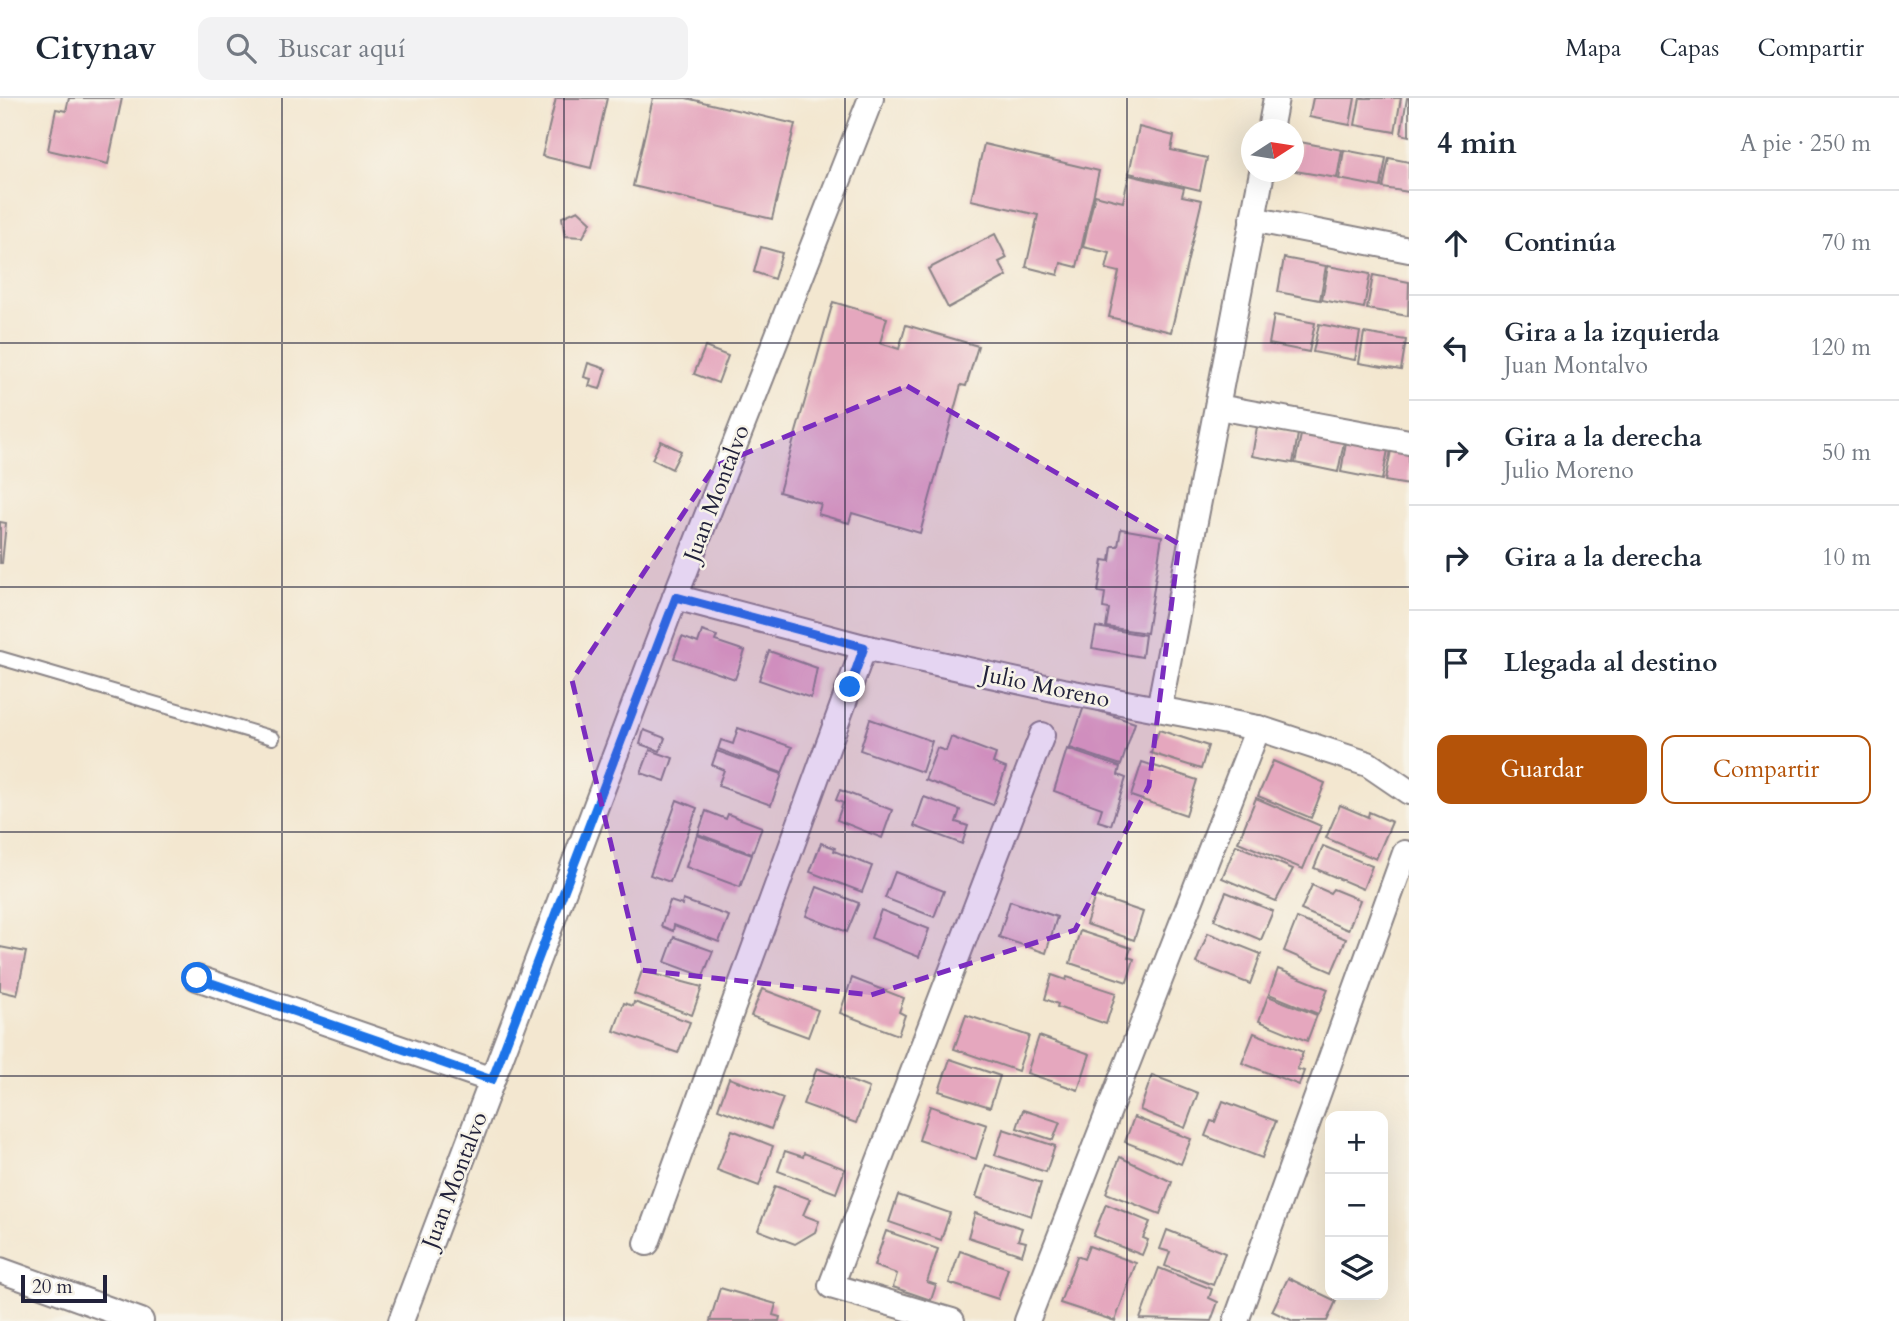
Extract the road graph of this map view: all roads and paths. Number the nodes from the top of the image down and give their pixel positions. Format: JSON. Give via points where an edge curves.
{"nodes":[{"id":1,"x":871,"y":98,"type":"edge"},
{"id":2,"x":1276,"y":98,"type":"edge"},
{"id":3,"x":1272,"y":119,"type":"edge"},
{"id":4,"x":1260,"y":182,"type":"edge"},
{"id":5,"x":1252,"y":219,"type":"junction"},
{"id":6,"x":1409,"y":250,"type":"edge"},
{"id":7,"x":1217,"y":407,"type":"junction"},
{"id":8,"x":1409,"y":442,"type":"edge"},
{"id":9,"x":676,"y":597,"type":"junction"},
{"id":10,"x":864,"y":647,"type":"junction"},
{"id":11,"x":0,"y":658,"type":"edge"},
{"id":12,"x":1159,"y":709,"type":"junction"},
{"id":13,"x":1258,"y":727,"type":"junction"},
{"id":14,"x":1042,"y":735,"type":"dead end"},
{"id":15,"x":273,"y":738,"type":"dead end"},
{"id":16,"x":1409,"y":792,"type":"edge"},
{"id":17,"x":1405,"y":853,"type":"dead end"},
{"id":18,"x":197,"y":978,"type":"dead end"},
{"id":19,"x":492,"y":1080,"type":"junction"},
{"id":20,"x":648,"y":1243,"type":"dead end"},
{"id":21,"x":0,"y":1270,"type":"edge"},
{"id":22,"x":141,"y":1321,"type":"edge"},
{"id":23,"x":401,"y":1321,"type":"edge"},
{"id":24,"x":952,"y":1321,"type":"edge"},
{"id":25,"x":1027,"y":1321,"type":"edge"},
{"id":26,"x":1236,"y":1321,"type":"edge"}],
"edges":[{"from":1,"to":9,"type":"street","name":"Juan Montalvo"},
{"from":2,"to":3,"type":"street"},
{"from":4,"to":5,"type":"street"},
{"from":5,"to":6,"type":"street"},
{"from":5,"to":7,"type":"street"},
{"from":7,"to":8,"type":"street"},
{"from":7,"to":12,"type":"street"},
{"from":9,"to":10,"type":"street","name":"Julio Moreno"},
{"from":9,"to":19,"type":"street","name":"Juan Montalvo"},
{"from":10,"to":12,"type":"street","name":"Julio Moreno"},
{"from":10,"to":20,"type":"street"},
{"from":11,"to":15,"type":"lane"},
{"from":12,"to":13,"type":"street","name":"Julio Moreno"},
{"from":13,"to":16,"type":"street","name":"Julio Moreno","via":[[1368,764]]},
{"from":13,"to":25,"type":"street"},
{"from":14,"to":24,"type":"street","via":[[831,1286]]},
{"from":17,"to":26,"type":"street"},
{"from":18,"to":19,"type":"street"},
{"from":19,"to":23,"type":"street","name":"Juan Montalvo"},
{"from":21,"to":22,"type":"street"}]}
